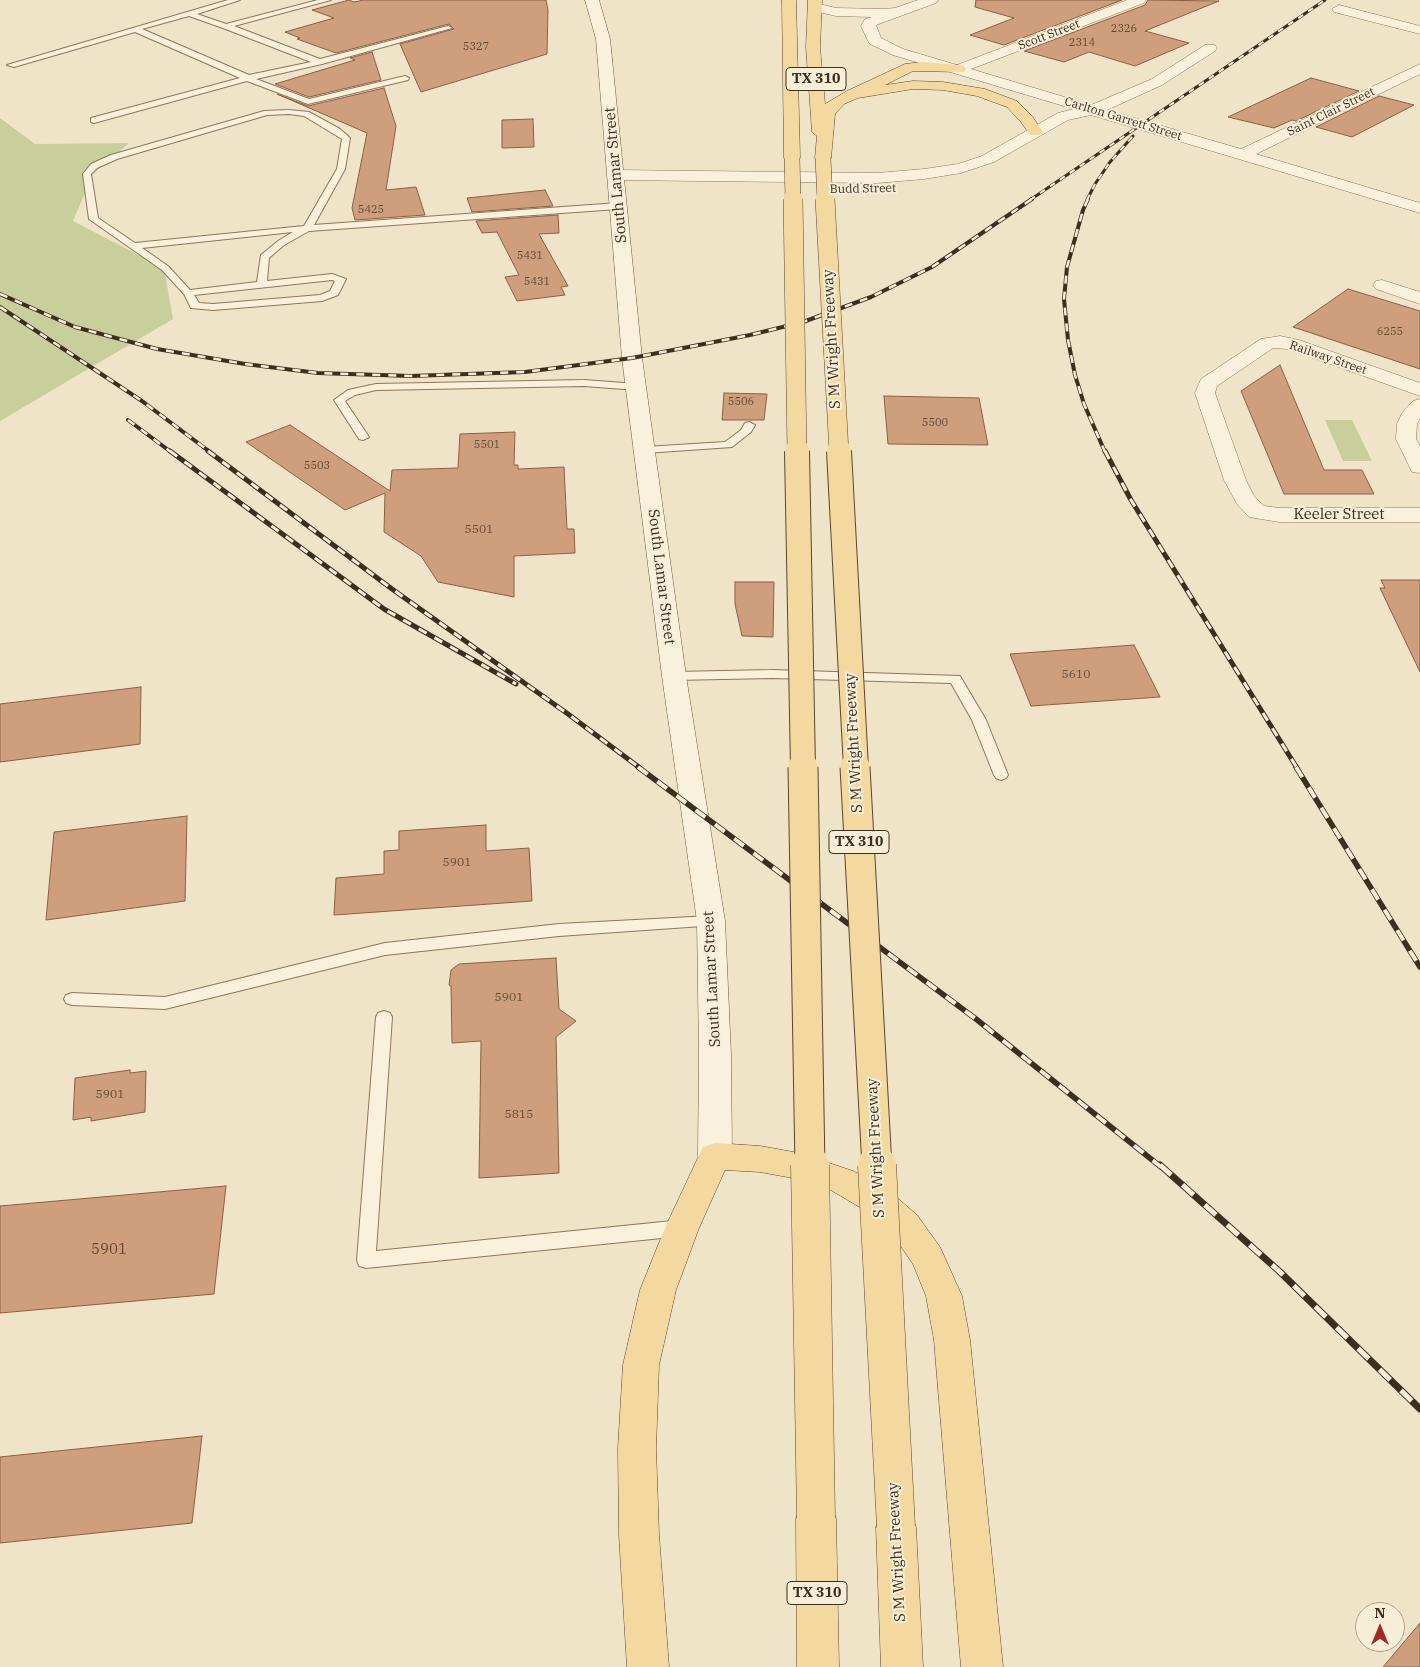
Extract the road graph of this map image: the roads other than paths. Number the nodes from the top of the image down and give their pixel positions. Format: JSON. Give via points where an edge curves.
{"nodes":[{"id":1,"x":236,"y":0,"type":"edge"},
{"id":2,"x":327,"y":0,"type":"edge"},
{"id":3,"x":592,"y":0,"type":"edge"},
{"id":4,"x":789,"y":0,"type":"edge"},
{"id":5,"x":931,"y":0,"type":"edge"},
{"id":6,"x":1139,"y":0,"type":"edge"},
{"id":7,"x":815,"y":4,"type":"edge"},
{"id":8,"x":1383,"y":4,"type":"dead end"},
{"id":9,"x":1339,"y":9,"type":"dead end"},
{"id":10,"x":898,"y":12,"type":"junction"},
{"id":11,"x":188,"y":13,"type":"junction"},
{"id":12,"x":1380,"y":19,"type":"junction"},
{"id":13,"x":226,"y":26,"type":"junction"},
{"id":14,"x":448,"y":28,"type":"dead end"},
{"id":15,"x":135,"y":29,"type":"junction"},
{"id":16,"x":1420,"y":30,"type":"edge"},
{"id":17,"x":1210,"y":48,"type":"dead end"},
{"id":18,"x":319,"y":62,"type":"junction"},
{"id":19,"x":11,"y":65,"type":"dead end"},
{"id":20,"x":1420,"y":68,"type":"edge"},
{"id":21,"x":959,"y":69,"type":"junction"},
{"id":22,"x":248,"y":78,"type":"junction"},
{"id":23,"x":405,"y":78,"type":"dead end"},
{"id":24,"x":852,"y":94,"type":"junction"},
{"id":25,"x":1088,"y":111,"type":"junction"},
{"id":26,"x":94,"y":120,"type":"dead end"},
{"id":27,"x":1035,"y":132,"type":"junction"},
{"id":28,"x":1058,"y":137,"type":"dead end"},
{"id":29,"x":1242,"y":156,"type":"junction"},
{"id":30,"x":822,"y":158,"type":"junction"},
{"id":31,"x":1001,"y":170,"type":"dead end"},
{"id":32,"x":617,"y":189,"type":"junction"},
{"id":33,"x":1415,"y":203,"type":"edge"},
{"id":34,"x":307,"y":228,"type":"junction"},
{"id":35,"x":133,"y":246,"type":"junction"},
{"id":36,"x":262,"y":284,"type":"junction"},
{"id":37,"x":1382,"y":286,"type":"dead end"},
{"id":38,"x":188,"y":293,"type":"junction"},
{"id":39,"x":1420,"y":298,"type":"edge"},
{"id":40,"x":636,"y":388,"type":"junction"},
{"id":41,"x":1420,"y":390,"type":"edge"},
{"id":42,"x":1420,"y":405,"type":"edge"},
{"id":43,"x":749,"y":425,"type":"dead end"},
{"id":44,"x":363,"y":437,"type":"dead end"},
{"id":45,"x":645,"y":450,"type":"junction"},
{"id":46,"x":1420,"y":466,"type":"edge"},
{"id":47,"x":1258,"y":512,"type":"joint"},
{"id":48,"x":1420,"y":515,"type":"edge"},
{"id":49,"x":674,"y":676,"type":"junction"},
{"id":50,"x":1001,"y":775,"type":"dead end"},
{"id":51,"x":711,"y":921,"type":"junction"},
{"id":52,"x":72,"y":999,"type":"dead end"},
{"id":53,"x":384,"y":1018,"type":"dead end"},
{"id":54,"x":714,"y":1156,"type":"junction"},
{"id":55,"x":682,"y":1228,"type":"junction"},
{"id":56,"x":648,"y":1667,"type":"edge"},
{"id":57,"x":818,"y":1667,"type":"edge"},
{"id":58,"x":902,"y":1667,"type":"edge"},
{"id":59,"x":982,"y":1667,"type":"edge"}],
"edges":[{"from":1,"to":11,"type":"lane"},
{"from":2,"to":13,"type":"lane"},
{"from":3,"to":32,"type":"street","name":"South Lamar Street","via":[[603,39]]},
{"from":4,"to":57,"type":"main road","number":"TX 310","bridge":true},
{"from":5,"to":10,"type":"street"},
{"from":6,"to":21,"type":"street","name":"Scott Street"},
{"from":7,"to":10,"type":"street","via":[[844,12]]},
{"from":7,"to":30,"type":"main road","name":"S M Wright Freeway","number":"TX 310","via":[[813,47]]},
{"from":8,"to":12,"type":"street"},
{"from":9,"to":12,"type":"street"},
{"from":10,"to":21,"type":"street","name":"Carlton Garrett Street","via":[[868,24],[875,41],[898,52]]},
{"from":11,"to":13,"type":"lane"},
{"from":11,"to":15,"type":"lane"},
{"from":12,"to":16,"type":"street"},
{"from":13,"to":18,"type":"lane"},
{"from":14,"to":18,"type":"lane"},
{"from":15,"to":19,"type":"lane"},
{"from":15,"to":22,"type":"lane"},
{"from":17,"to":25,"type":"street","name":"Budd Street","via":[[1157,82]]},
{"from":18,"to":22,"type":"lane"},
{"from":20,"to":29,"type":"street","name":"Saint Clair Street"},
{"from":21,"to":24,"type":"main road","via":[[910,67]]},
{"from":21,"to":25,"type":"street","name":"Carlton Garrett Street"},
{"from":22,"to":23,"type":"lane","via":[[308,102]]},
{"from":22,"to":26,"type":"lane"},
{"from":24,"to":27,"type":"main road","via":[[913,85],[980,92],[1012,104]]},
{"from":24,"to":30,"type":"main road","via":[[830,108],[827,114]]},
{"from":25,"to":27,"type":"street","name":"Budd Street","via":[[1062,116]]},
{"from":25,"to":28,"type":"street","name":"Budd Street","via":[[1084,121]]},
{"from":25,"to":29,"type":"street","name":"Carlton Garrett Street"},
{"from":27,"to":32,"type":"street","name":"Budd Street","via":[[988,159],[961,168],[924,174]]},
{"from":29,"to":33,"type":"street","name":"Carlton Garrett Street"},
{"from":30,"to":58,"type":"main road","name":"S M Wright Freeway","number":"TX 310","bridge":true},
{"from":31,"to":32,"type":"street","name":"Budd Street","via":[[922,187]]},
{"from":32,"to":34,"type":"lane"},
{"from":32,"to":40,"type":"street","name":"South Lamar Street"},
{"from":34,"to":35,"type":"lane"},
{"from":34,"to":35,"type":"lane","via":[[342,169],[346,138],[306,114],[267,113],[114,157],[94,166],[87,174],[94,219]]},
{"from":34,"to":36,"type":"lane","via":[[280,243],[264,257]]},
{"from":35,"to":38,"type":"lane","via":[[165,268]]},
{"from":36,"to":38,"type":"lane"},
{"from":36,"to":38,"type":"lane","via":[[332,277],[341,279],[334,293],[313,299],[213,307],[195,306]]},
{"from":37,"to":39,"type":"street"},
{"from":40,"to":44,"type":"lane","via":[[584,384],[368,389],[352,392],[339,400]]},
{"from":40,"to":45,"type":"street","name":"South Lamar Street"},
{"from":41,"to":47,"type":"street","name":"Railway Street","via":[[1280,342],[1268,343],[1208,384],[1205,393],[1235,480],[1245,499]]},
{"from":42,"to":46,"type":"street","via":[[1407,424],[1406,439]]},
{"from":43,"to":45,"type":"lane","via":[[728,445]]},
{"from":45,"to":49,"type":"street","name":"South Lamar Street"},
{"from":47,"to":48,"type":"street","name":"Keeler Street","via":[[1279,515]]},
{"from":49,"to":50,"type":"lane","via":[[772,674],[955,679],[979,720]]},
{"from":49,"to":51,"type":"street","name":"South Lamar Street"},
{"from":51,"to":52,"type":"lane","via":[[559,930],[385,949],[166,1003]]},
{"from":51,"to":54,"type":"street","name":"South Lamar Street"},
{"from":53,"to":55,"type":"lane","via":[[366,1260]]},
{"from":54,"to":55,"type":"main road"},
{"from":54,"to":59,"type":"main road","via":[[799,1166],[841,1180],[875,1199],[905,1225],[928,1257],[944,1296],[952,1340]]},
{"from":55,"to":56,"type":"main road","via":[[658,1290],[641,1365],[637,1448],[638,1535]]}]}
